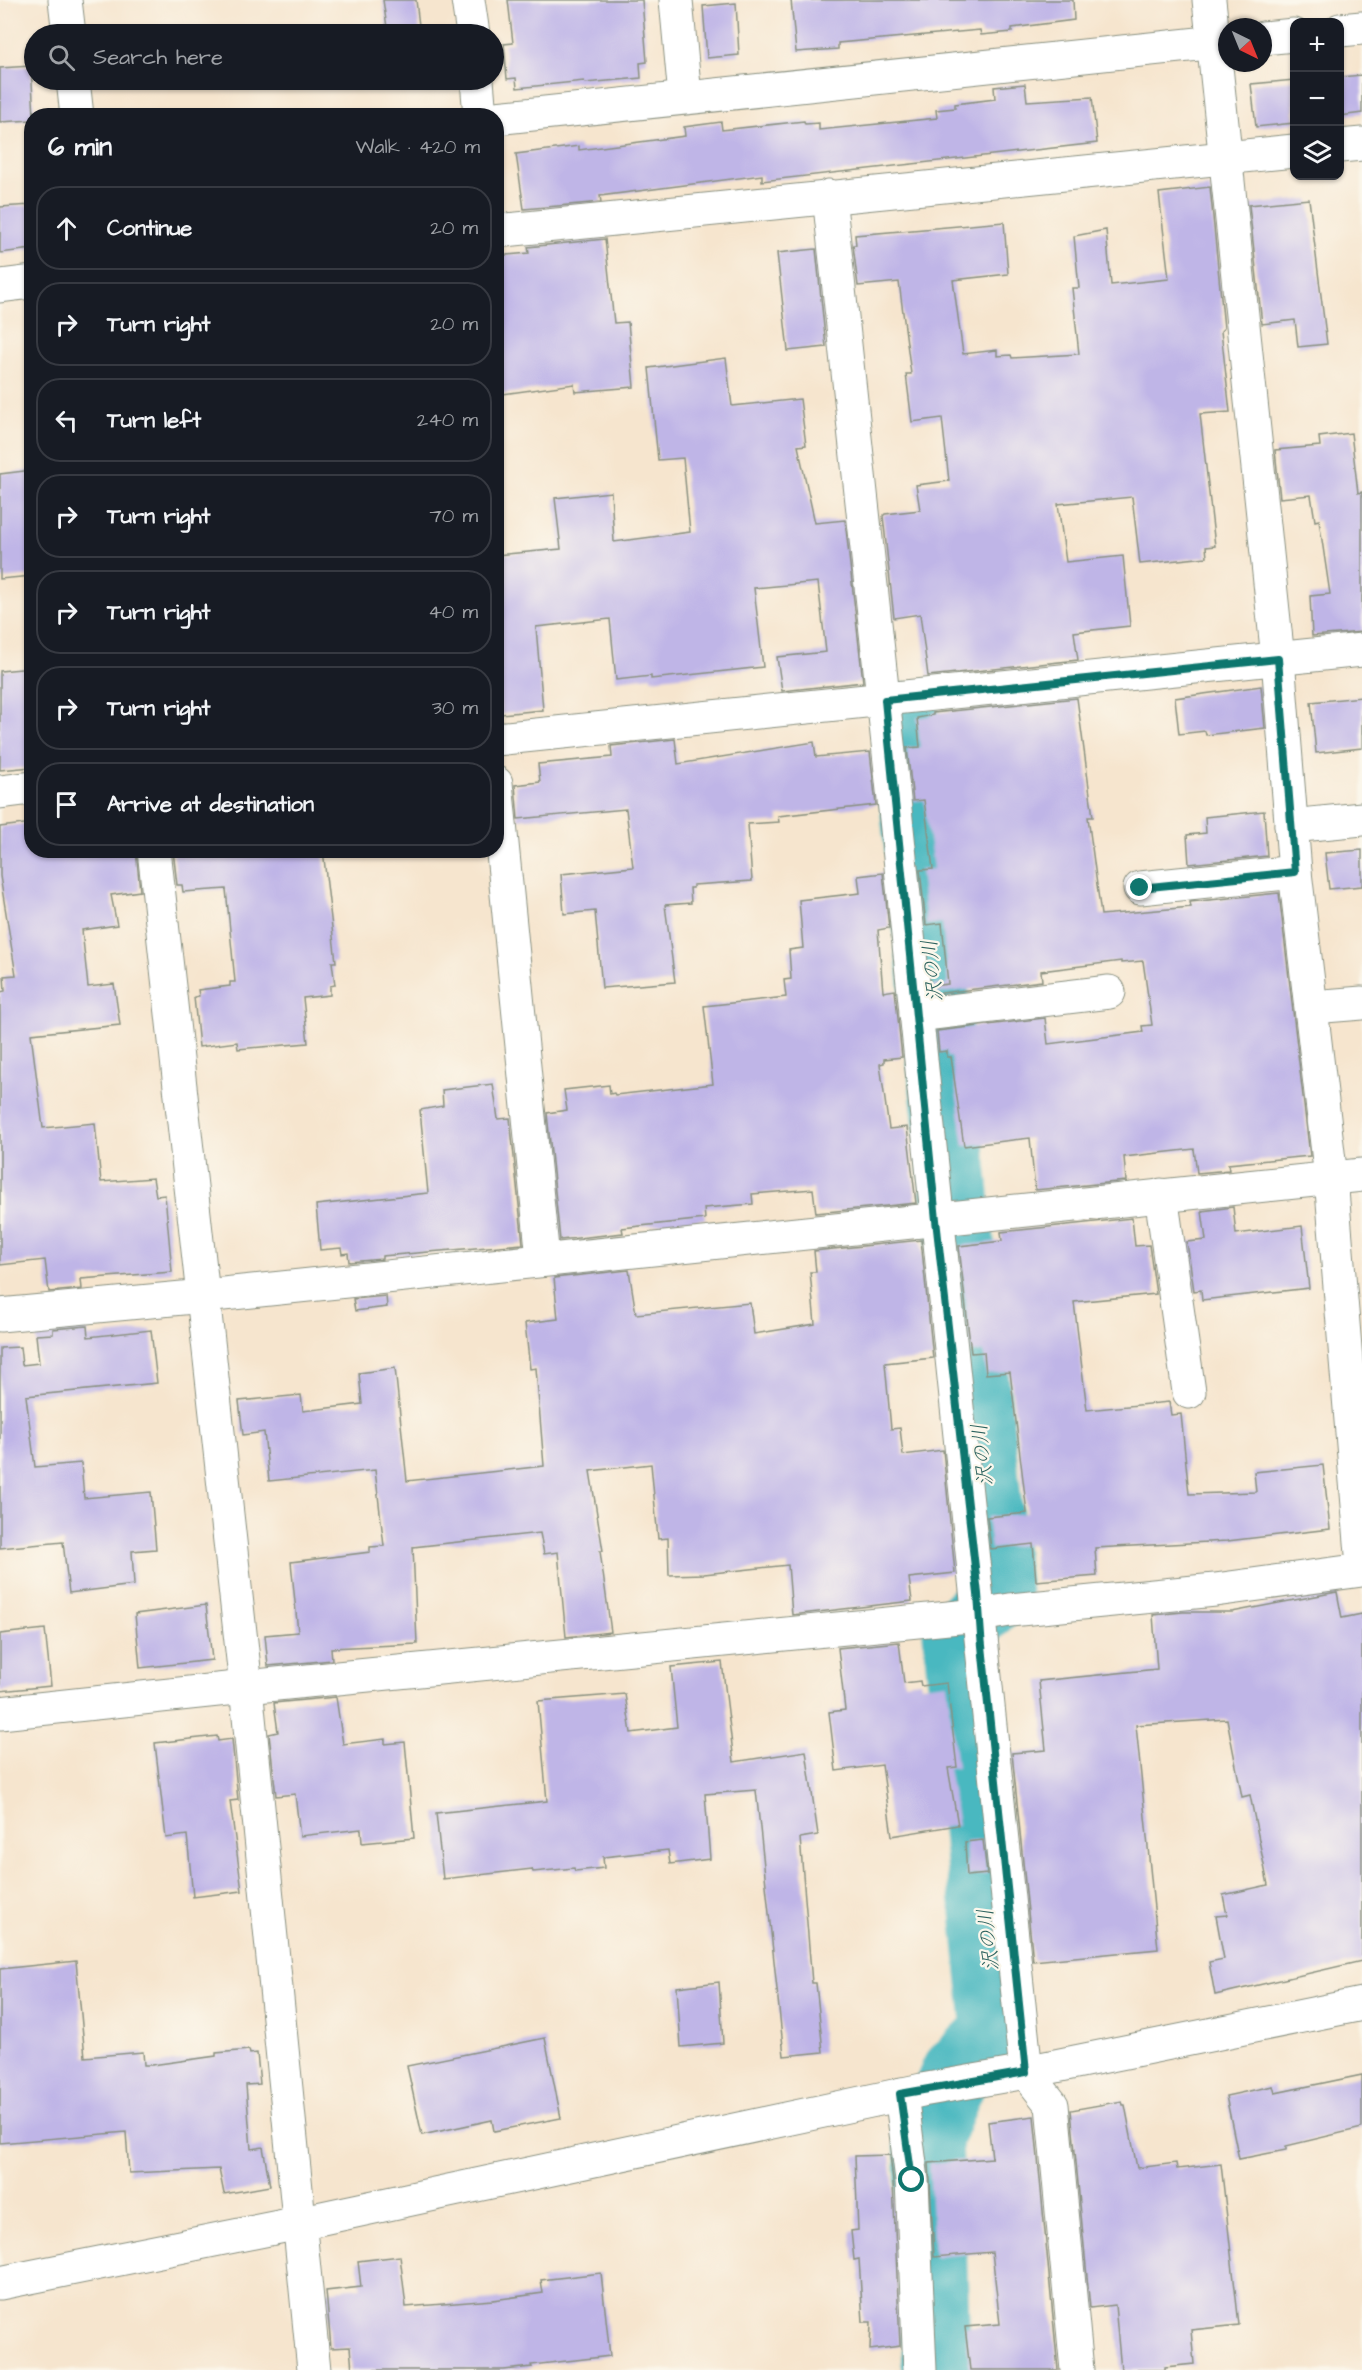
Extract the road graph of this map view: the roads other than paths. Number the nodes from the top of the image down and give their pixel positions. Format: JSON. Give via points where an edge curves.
{"nodes":[{"id":1,"x":65,"y":0,"type":"edge"},
{"id":2,"x":468,"y":0,"type":"edge"},
{"id":3,"x":676,"y":0,"type":"edge"},
{"id":4,"x":1209,"y":0,"type":"edge"},
{"id":5,"x":68,"y":24,"type":"edge"},
{"id":6,"x":472,"y":24,"type":"edge"},
{"id":7,"x":1362,"y":28,"type":"edge"},
{"id":8,"x":1344,"y":30,"type":"edge"},
{"id":9,"x":1218,"y":34,"type":"edge"},
{"id":10,"x":1290,"y":35,"type":"edge"},
{"id":11,"x":1272,"y":37,"type":"edge"},
{"id":12,"x":1218,"y":42,"type":"edge"},
{"id":13,"x":1222,"y":72,"type":"edge"},
{"id":14,"x":74,"y":90,"type":"edge"},
{"id":15,"x":478,"y":90,"type":"edge"},
{"id":16,"x":685,"y":97,"type":"junction"},
{"id":17,"x":76,"y":108,"type":"edge"},
{"id":18,"x":479,"y":108,"type":"edge"},
{"id":19,"x":504,"y":117,"type":"edge"},
{"id":20,"x":1362,"y":144,"type":"edge"},
{"id":21,"x":1344,"y":146,"type":"edge"},
{"id":22,"x":1290,"y":151,"type":"edge"},
{"id":23,"x":1226,"y":158,"type":"junction"},
{"id":24,"x":829,"y":196,"type":"junction"},
{"id":25,"x":504,"y":230,"type":"edge"},
{"id":26,"x":24,"y":283,"type":"edge"},
{"id":27,"x":0,"y":286,"type":"edge"},
{"id":28,"x":1362,"y":650,"type":"edge"},
{"id":29,"x":1278,"y":659,"type":"junction"},
{"id":30,"x":885,"y":700,"type":"junction"},
{"id":31,"x":504,"y":738,"type":"edge"},
{"id":32,"x":24,"y":789,"type":"edge"},
{"id":33,"x":0,"y":792,"type":"edge"},
{"id":34,"x":1362,"y":819,"type":"edge"},
{"id":35,"x":1291,"y":826,"type":"junction"},
{"id":36,"x":155,"y":858,"type":"edge"},
{"id":37,"x":503,"y":858,"type":"edge"},
{"id":38,"x":1295,"y":872,"type":"junction"},
{"id":39,"x":1140,"y":888,"type":"dead end"},
{"id":40,"x":1109,"y":992,"type":"dead end"},
{"id":41,"x":1362,"y":1003,"type":"edge"},
{"id":42,"x":1312,"y":1007,"type":"junction"},
{"id":43,"x":929,"y":1014,"type":"junction"},
{"id":44,"x":1346,"y":1176,"type":"edge"},
{"id":45,"x":1161,"y":1195,"type":"junction"},
{"id":46,"x":951,"y":1218,"type":"junction"},
{"id":47,"x":543,"y":1259,"type":"junction"},
{"id":48,"x":204,"y":1296,"type":"junction"},
{"id":49,"x":0,"y":1315,"type":"edge"},
{"id":50,"x":1188,"y":1392,"type":"dead end"},
{"id":51,"x":1362,"y":1554,"type":"edge"},
{"id":52,"x":1362,"y":1570,"type":"edge"},
{"id":53,"x":980,"y":1615,"type":"junction"},
{"id":54,"x":246,"y":1687,"type":"junction"},
{"id":55,"x":0,"y":1713,"type":"edge"},
{"id":56,"x":1362,"y":2004,"type":"edge"},
{"id":57,"x":1026,"y":2072,"type":"junction"},
{"id":58,"x":911,"y":2092,"type":"junction"},
{"id":59,"x":299,"y":2223,"type":"junction"},
{"id":60,"x":0,"y":2283,"type":"edge"},
{"id":61,"x":314,"y":2370,"type":"edge"},
{"id":62,"x":920,"y":2370,"type":"edge"},
{"id":63,"x":1077,"y":2370,"type":"edge"}],
"edges":[{"from":1,"to":5,"type":"street"},
{"from":2,"to":6,"type":"street"},
{"from":3,"to":16,"type":"street"},
{"from":4,"to":9,"type":"street"},
{"from":7,"to":8,"type":"street"},
{"from":10,"to":11,"type":"street"},
{"from":12,"to":16,"type":"street"},
{"from":13,"to":23,"type":"street"},
{"from":14,"to":17,"type":"street"},
{"from":15,"to":18,"type":"street"},
{"from":16,"to":19,"type":"street"},
{"from":20,"to":21,"type":"street"},
{"from":22,"to":23,"type":"street"},
{"from":23,"to":24,"type":"street"},
{"from":23,"to":29,"type":"street"},
{"from":24,"to":25,"type":"street"},
{"from":24,"to":30,"type":"street"},
{"from":26,"to":27,"type":"street"},
{"from":28,"to":29,"type":"street"},
{"from":29,"to":30,"type":"street"},
{"from":29,"to":35,"type":"street"},
{"from":30,"to":31,"type":"street"},
{"from":30,"to":43,"type":"street"},
{"from":32,"to":33,"type":"street"},
{"from":34,"to":35,"type":"street"},
{"from":35,"to":38,"type":"street"},
{"from":36,"to":48,"type":"street"},
{"from":37,"to":47,"type":"street"},
{"from":38,"to":39,"type":"street"},
{"from":38,"to":42,"type":"street"},
{"from":40,"to":43,"type":"street"},
{"from":41,"to":42,"type":"street"},
{"from":42,"to":44,"type":"street"},
{"from":43,"to":46,"type":"street"},
{"from":44,"to":45,"type":"street"},
{"from":44,"to":51,"type":"street"},
{"from":45,"to":46,"type":"street"},
{"from":45,"to":50,"type":"street"},
{"from":46,"to":47,"type":"street"},
{"from":46,"to":53,"type":"street"},
{"from":47,"to":48,"type":"street"},
{"from":48,"to":49,"type":"street"},
{"from":48,"to":54,"type":"street"},
{"from":52,"to":53,"type":"street"},
{"from":53,"to":54,"type":"street"},
{"from":53,"to":57,"type":"street"},
{"from":54,"to":55,"type":"street"},
{"from":54,"to":59,"type":"street"},
{"from":56,"to":57,"type":"street"},
{"from":57,"to":58,"type":"street"},
{"from":57,"to":63,"type":"street","via":[[1052,2105]]},
{"from":58,"to":59,"type":"street"},
{"from":58,"to":62,"type":"street"},
{"from":59,"to":60,"type":"street"},
{"from":59,"to":61,"type":"street"}]}
